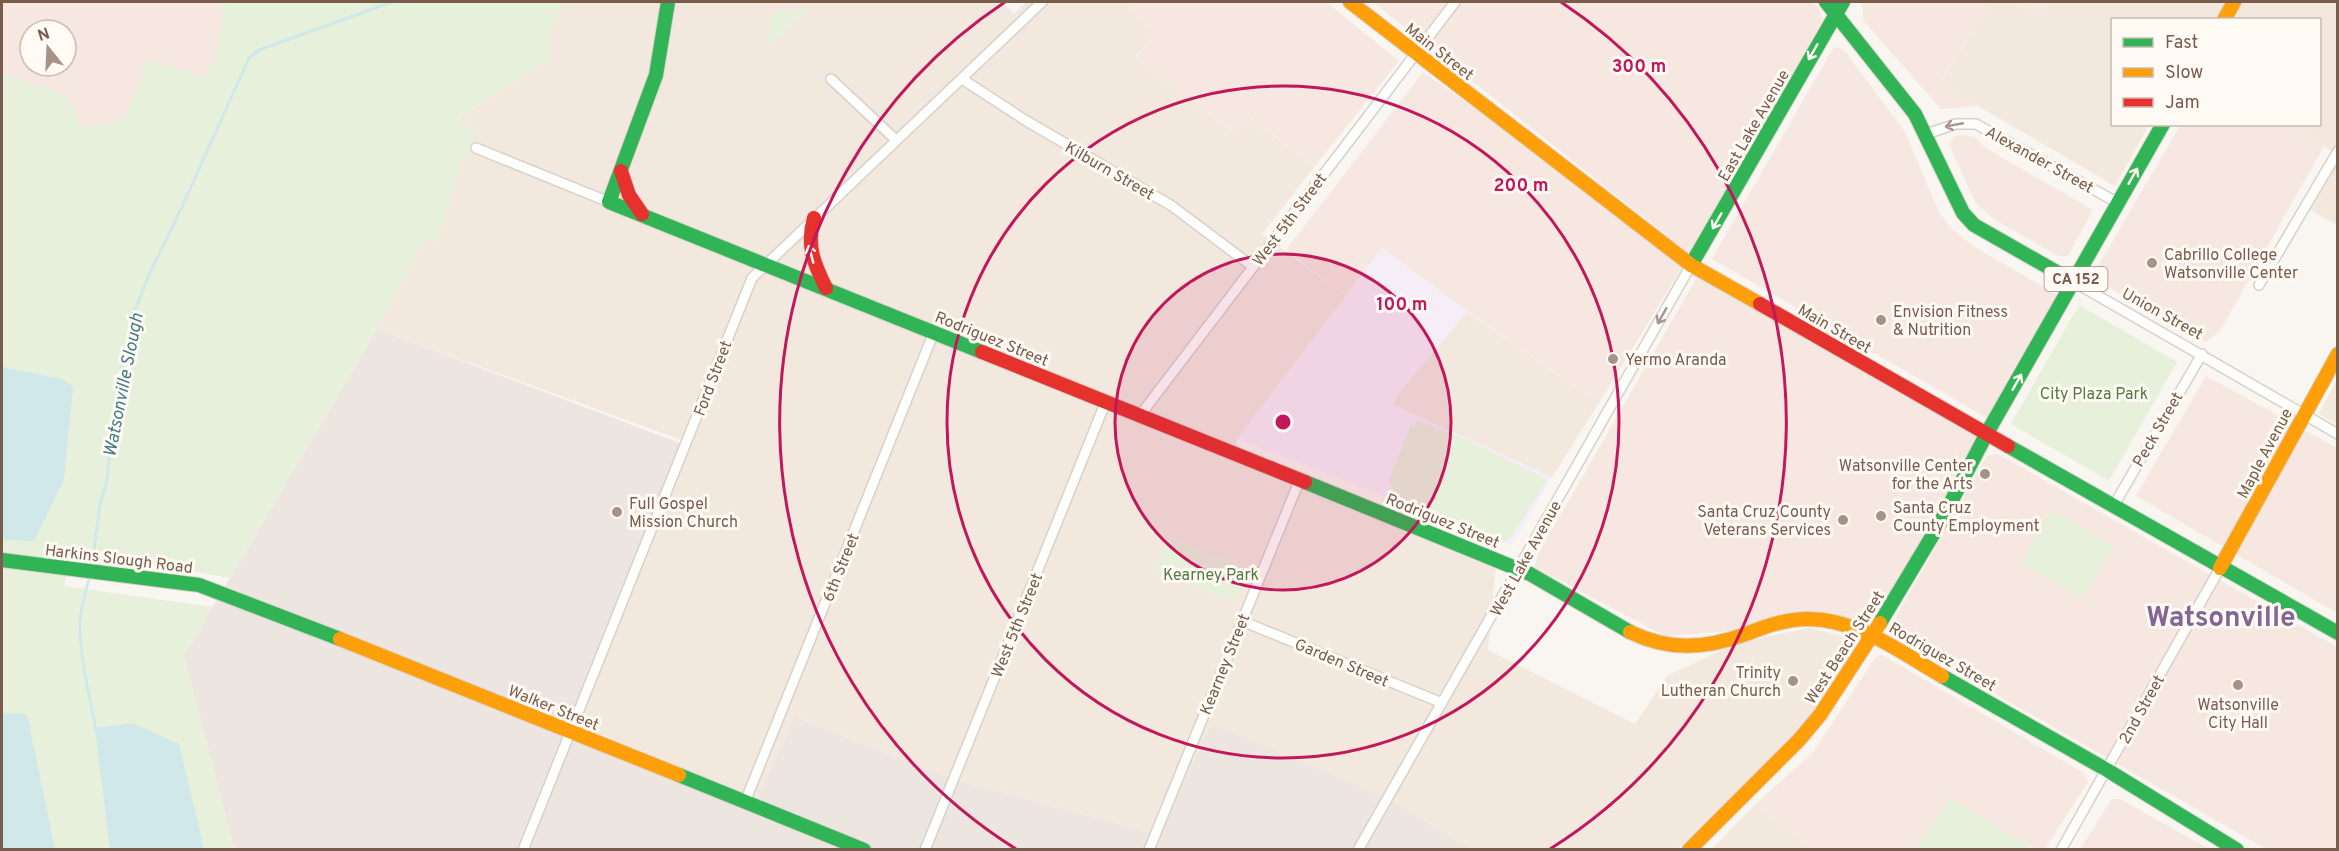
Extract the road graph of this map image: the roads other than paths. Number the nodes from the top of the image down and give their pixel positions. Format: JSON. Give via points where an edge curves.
{"nodes":[{"id":1,"x":657,"y":2,"type":"edge"},
{"id":2,"x":668,"y":2,"type":"edge"},
{"id":3,"x":1042,"y":2,"type":"edge"},
{"id":4,"x":1350,"y":2,"type":"edge"},
{"id":5,"x":1455,"y":2,"type":"edge"},
{"id":6,"x":1826,"y":2,"type":"edge"},
{"id":7,"x":2234,"y":2,"type":"edge"},
{"id":8,"x":1840,"y":7,"type":"edge"},
{"id":9,"x":2225,"y":18,"type":"edge"},
{"id":10,"x":663,"y":29,"type":"junction"},
{"id":11,"x":1416,"y":53,"type":"junction"},
{"id":12,"x":831,"y":79,"type":"dead end"},
{"id":13,"x":962,"y":79,"type":"junction"},
{"id":14,"x":2162,"y":126,"type":"edge"},
{"id":15,"x":1926,"y":134,"type":"junction"},
{"id":16,"x":896,"y":140,"type":"junction"},
{"id":17,"x":476,"y":148,"type":"dead end"},
{"id":18,"x":2337,"y":151,"type":"edge"},
{"id":19,"x":621,"y":171,"type":"junction"},
{"id":20,"x":609,"y":202,"type":"junction"},
{"id":21,"x":2118,"y":203,"type":"junction"},
{"id":22,"x":644,"y":216,"type":"junction"},
{"id":23,"x":814,"y":218,"type":"junction"},
{"id":24,"x":765,"y":264,"type":"junction"},
{"id":25,"x":1691,"y":265,"type":"junction"},
{"id":26,"x":1253,"y":267,"type":"junction"},
{"id":27,"x":2074,"y":282,"type":"junction"},
{"id":28,"x":2259,"y":285,"type":"dead end"},
{"id":29,"x":826,"y":288,"type":"junction"},
{"id":30,"x":934,"y":332,"type":"junction"},
{"id":31,"x":2202,"y":354,"type":"junction"},
{"id":32,"x":2337,"y":354,"type":"edge"},
{"id":33,"x":1106,"y":401,"type":"junction"},
{"id":34,"x":1141,"y":414,"type":"junction"},
{"id":35,"x":2303,"y":414,"type":"junction"},
{"id":36,"x":1987,"y":433,"type":"junction"},
{"id":37,"x":2337,"y":434,"type":"edge"},
{"id":38,"x":1300,"y":479,"type":"junction"},
{"id":39,"x":2114,"y":505,"type":"junction"},
{"id":40,"x":2,"y":560,"type":"edge"},
{"id":41,"x":1518,"y":568,"type":"junction"},
{"id":42,"x":2220,"y":568,"type":"junction"},
{"id":43,"x":231,"y":595,"type":"joint"},
{"id":44,"x":1242,"y":621,"type":"junction"},
{"id":45,"x":2337,"y":633,"type":"edge"},
{"id":46,"x":1874,"y":635,"type":"junction"},
{"id":47,"x":1442,"y":703,"type":"junction"},
{"id":48,"x":570,"y":732,"type":"junction"},
{"id":49,"x":2107,"y":770,"type":"junction"},
{"id":50,"x":745,"y":802,"type":"junction"},
{"id":51,"x":523,"y":849,"type":"edge"},
{"id":52,"x":864,"y":849,"type":"edge"},
{"id":53,"x":925,"y":849,"type":"edge"},
{"id":54,"x":1149,"y":849,"type":"edge"},
{"id":55,"x":1358,"y":849,"type":"edge"},
{"id":56,"x":1689,"y":849,"type":"edge"},
{"id":57,"x":2061,"y":849,"type":"edge"},
{"id":58,"x":2237,"y":849,"type":"edge"}],
"edges":[{"from":1,"to":10,"type":"main road"},
{"from":2,"to":10,"type":"main road"},
{"from":3,"to":13,"type":"street","name":"Ford Street"},
{"from":4,"to":11,"type":"main road","name":"Main Street"},
{"from":5,"to":11,"type":"street","name":"West 5th Street"},
{"from":6,"to":8,"type":"main road","name":"Union Street"},
{"from":7,"to":9,"type":"main road"},
{"from":8,"to":15,"type":"main road","name":"Union Street"},
{"from":8,"to":25,"type":"main road","name":"East Lake Avenue","one_way":true},
{"from":10,"to":19,"type":"main road","via":[[656,75]]},
{"from":11,"to":25,"type":"main road","name":"Main Street"},
{"from":11,"to":26,"type":"street","name":"West 5th Street"},
{"from":12,"to":16,"type":"street"},
{"from":13,"to":16,"type":"street","name":"Ford Street"},
{"from":13,"to":26,"type":"street","name":"Kilburn Street","via":[[1172,206]]},
{"from":21,"to":14,"type":"main road","number":"CA 152","one_way":true},
{"from":21,"to":15,"type":"street","name":"Alexander Street","one_way":true,"via":[[1976,124],[1956,124]]},
{"from":15,"to":27,"type":"main road","name":"Union Street","via":[[1957,207],[1974,225]]},
{"from":16,"to":23,"type":"street","name":"Ford Street"},
{"from":17,"to":20,"type":"street","name":"Rodriguez Street"},
{"from":18,"to":28,"type":"street"},
{"from":19,"to":20,"type":"main road"},
{"from":19,"to":22,"type":"main road","via":[[629,195]]},
{"from":20,"to":22,"type":"main road","name":"Rodriguez Street"},
{"from":21,"to":27,"type":"main road","number":"CA 152"},
{"from":22,"to":24,"type":"main road","name":"Rodriguez Street"},
{"from":23,"to":24,"type":"street","name":"Ford Street"},
{"from":29,"to":23,"type":"main road","one_way":true,"via":[[810,253],[808,238]]},
{"from":24,"to":29,"type":"main road","name":"Rodriguez Street"},
{"from":24,"to":48,"type":"street","name":"Ford Street","via":[[752,278]]},
{"from":25,"to":36,"type":"main road","name":"Main Street"},
{"from":25,"to":41,"type":"street","name":"West Lake Avenue","one_way":true},
{"from":26,"to":34,"type":"street","name":"West 5th Street"},
{"from":27,"to":31,"type":"street","name":"Union Street"},
{"from":36,"to":27,"type":"main road","number":"CA 152","one_way":true},
{"from":29,"to":30,"type":"main road","name":"Rodriguez Street"},
{"from":30,"to":33,"type":"main road","name":"Rodriguez Street"},
{"from":30,"to":50,"type":"street","name":"6th Street"},
{"from":31,"to":35,"type":"street","name":"Union Street"},
{"from":31,"to":39,"type":"street","name":"Peck Street"},
{"from":32,"to":35,"type":"main road","name":"Maple Avenue"},
{"from":33,"to":34,"type":"main road","name":"Rodriguez Street"},
{"from":33,"to":53,"type":"street","name":"West 5th Street"},
{"from":34,"to":38,"type":"main road","name":"Rodriguez Street"},
{"from":35,"to":37,"type":"street","name":"Union Street"},
{"from":35,"to":42,"type":"main road","name":"Maple Avenue"},
{"from":36,"to":39,"type":"main road","name":"Main Street"},
{"from":36,"to":46,"type":"main road","name":"West Beach Street"},
{"from":38,"to":41,"type":"main road","name":"Rodriguez Street"},
{"from":38,"to":44,"type":"street","name":"Kearney Street"},
{"from":39,"to":42,"type":"main road","name":"Main Street"},
{"from":40,"to":43,"type":"main road","name":"Harkins Slough Road","via":[[200,585]]},
{"from":41,"to":46,"type":"main road","name":"Rodriguez Street","via":[[1632,633],[1668,645],[1714,645],[1800,619],[1843,623]]},
{"from":41,"to":47,"type":"street","name":"West Lake Avenue"},
{"from":42,"to":45,"type":"main road","name":"Main Street"},
{"from":42,"to":49,"type":"street","name":"2nd Street"},
{"from":43,"to":48,"type":"main road","name":"Walker Street"},
{"from":44,"to":47,"type":"street","name":"Garden Street"},
{"from":44,"to":54,"type":"street","name":"Kearney Street"},
{"from":46,"to":49,"type":"main road","name":"Rodriguez Street"},
{"from":46,"to":56,"type":"main road","name":"West Beach Street","via":[[1810,727]]},
{"from":47,"to":55,"type":"street","name":"West Lake Avenue"},
{"from":48,"to":50,"type":"main road","name":"Walker Street"},
{"from":48,"to":51,"type":"street","name":"Ford Street"},
{"from":49,"to":57,"type":"street","name":"2nd Street"},
{"from":49,"to":58,"type":"main road","name":"Rodriguez Street"},
{"from":50,"to":52,"type":"main road","name":"Walker Street"}]}
